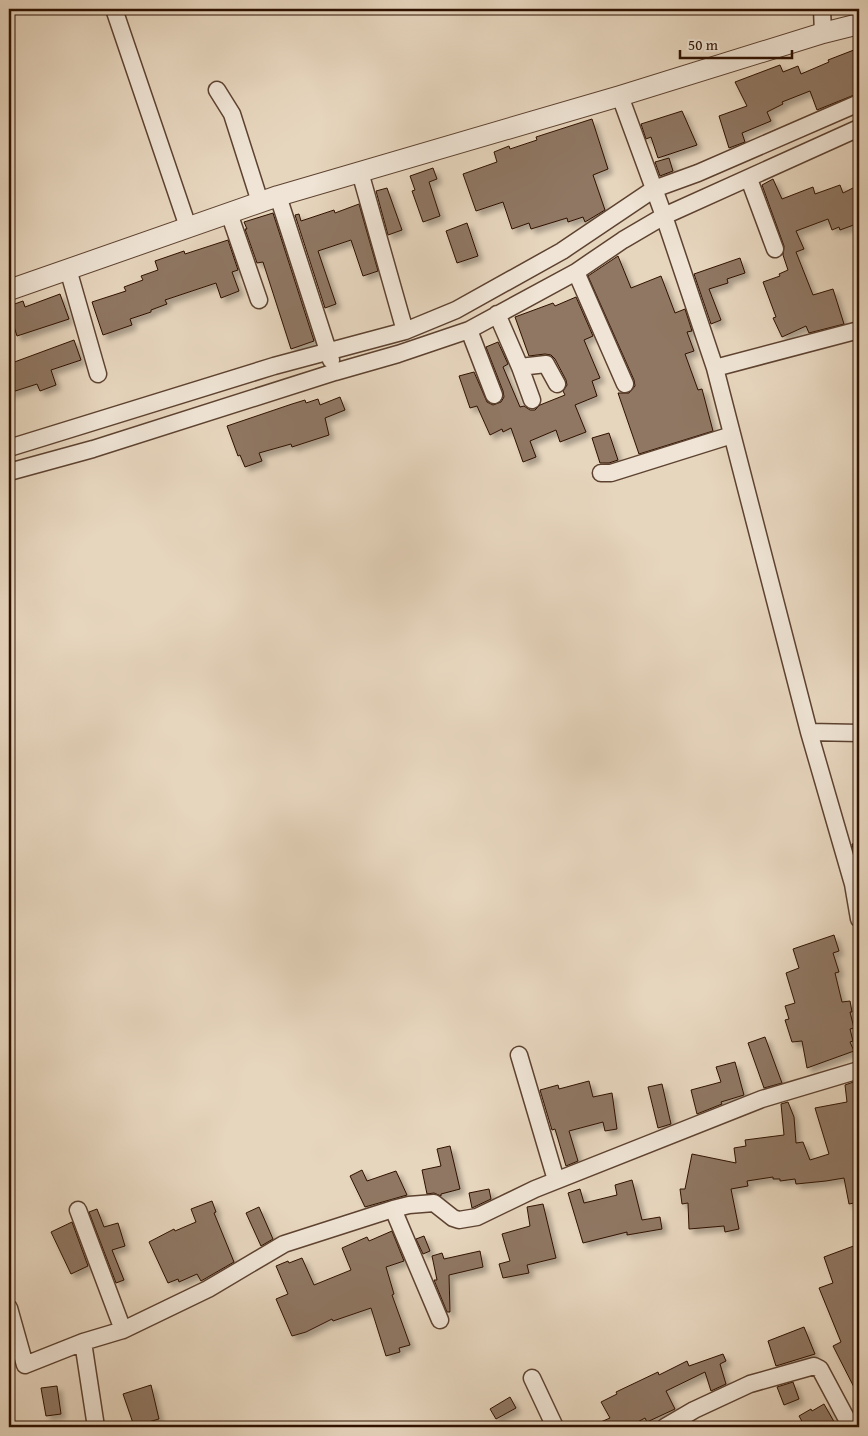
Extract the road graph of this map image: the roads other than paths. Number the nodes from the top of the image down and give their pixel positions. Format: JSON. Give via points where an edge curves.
{"nodes":[{"id":1,"x":114,"y":9,"type":"edge"},
{"id":2,"x":822,"y":9,"type":"edge"},
{"id":3,"x":859,"y":24,"type":"edge"},
{"id":4,"x":823,"y":33,"type":"junction"},
{"id":5,"x":217,"y":90,"type":"dead end"},
{"id":6,"x":620,"y":96,"type":"junction"},
{"id":7,"x":859,"y":103,"type":"edge"},
{"id":8,"x":849,"y":123,"type":"edge"},
{"id":9,"x":360,"y":172,"type":"junction"},
{"id":10,"x":749,"y":179,"type":"junction"},
{"id":11,"x":703,"y":184,"type":"junction"},
{"id":12,"x":269,"y":199,"type":"junction"},
{"id":13,"x":659,"y":202,"type":"junction"},
{"id":14,"x":229,"y":213,"type":"junction"},
{"id":15,"x":188,"y":227,"type":"junction"},
{"id":16,"x":775,"y":249,"type":"dead end"},
{"id":17,"x":68,"y":269,"type":"junction"},
{"id":18,"x":576,"y":272,"type":"junction"},
{"id":19,"x":9,"y":290,"type":"edge"},
{"id":20,"x":259,"y":300,"type":"dead end"},
{"id":21,"x":498,"y":314,"type":"junction"},
{"id":22,"x":469,"y":330,"type":"junction"},
{"id":23,"x":859,"y":330,"type":"edge"},
{"id":24,"x":406,"y":331,"type":"junction"},
{"id":25,"x":390,"y":346,"type":"junction"},
{"id":26,"x":332,"y":361,"type":"junction"},
{"id":27,"x":520,"y":367,"type":"junction"},
{"id":28,"x":715,"y":368,"type":"junction"},
{"id":29,"x":98,"y":374,"type":"dead end"},
{"id":30,"x":557,"y":384,"type":"dead end"},
{"id":31,"x":625,"y":384,"type":"dead end"},
{"id":32,"x":494,"y":395,"type":"dead end"},
{"id":33,"x":532,"y":400,"type":"dead end"},
{"id":34,"x":732,"y":435,"type":"junction"},
{"id":35,"x":9,"y":448,"type":"edge"},
{"id":36,"x":9,"y":472,"type":"edge"},
{"id":37,"x":601,"y":473,"type":"dead end"},
{"id":38,"x":809,"y":732,"type":"junction"},
{"id":39,"x":859,"y":733,"type":"edge"},
{"id":40,"x":856,"y":883,"type":"edge"},
{"id":41,"x":859,"y":919,"type":"edge"},
{"id":42,"x":519,"y":1055,"type":"dead end"},
{"id":43,"x":859,"y":1070,"type":"edge"},
{"id":44,"x":556,"y":1180,"type":"junction"},
{"id":45,"x":392,"y":1209,"type":"junction"},
{"id":46,"x":78,"y":1210,"type":"dead end"},
{"id":47,"x":9,"y":1308,"type":"edge"},
{"id":48,"x":440,"y":1320,"type":"dead end"},
{"id":49,"x":123,"y":1330,"type":"junction"},
{"id":50,"x":83,"y":1342,"type":"junction"},
{"id":51,"x":532,"y":1378,"type":"dead end"},
{"id":52,"x":96,"y":1427,"type":"edge"},
{"id":53,"x":555,"y":1427,"type":"edge"},
{"id":54,"x":665,"y":1427,"type":"edge"},
{"id":55,"x":851,"y":1427,"type":"edge"}],
"edges":[{"from":1,"to":15,"type":"street"},
{"from":2,"to":4,"type":"street"},
{"from":3,"to":4,"type":"street"},
{"from":4,"to":6,"type":"street"},
{"from":5,"to":12,"type":"street","via":[[232,114]]},
{"from":6,"to":9,"type":"street"},
{"from":6,"to":13,"type":"street"},
{"from":7,"to":8,"type":"street"},
{"from":8,"to":10,"type":"street"},
{"from":8,"to":11,"type":"street"},
{"from":9,"to":12,"type":"street"},
{"from":9,"to":24,"type":"street"},
{"from":10,"to":11,"type":"street"},
{"from":10,"to":16,"type":"street"},
{"from":11,"to":13,"type":"street"},
{"from":11,"to":13,"type":"street"},
{"from":12,"to":14,"type":"street"},
{"from":12,"to":26,"type":"street"},
{"from":13,"to":18,"type":"street","via":[[623,240]]},
{"from":13,"to":24,"type":"street","via":[[456,310]]},
{"from":13,"to":28,"type":"street"},
{"from":14,"to":15,"type":"street"},
{"from":14,"to":20,"type":"street"},
{"from":15,"to":17,"type":"street"},
{"from":17,"to":19,"type":"street"},
{"from":17,"to":29,"type":"street"},
{"from":18,"to":21,"type":"street"},
{"from":18,"to":31,"type":"street"},
{"from":21,"to":22,"type":"street"},
{"from":21,"to":27,"type":"street"},
{"from":22,"to":25,"type":"street"},
{"from":22,"to":32,"type":"street"},
{"from":23,"to":28,"type":"street"},
{"from":24,"to":25,"type":"street"},
{"from":25,"to":26,"type":"street"},
{"from":26,"to":35,"type":"street","via":[[274,366]]},
{"from":26,"to":36,"type":"street","via":[[93,449]]},
{"from":27,"to":30,"type":"street","via":[[546,364]]},
{"from":27,"to":33,"type":"street"},
{"from":28,"to":34,"type":"street"},
{"from":34,"to":37,"type":"street","via":[[611,473]]},
{"from":34,"to":38,"type":"street"},
{"from":38,"to":39,"type":"street"},
{"from":38,"to":40,"type":"street"},
{"from":40,"to":41,"type":"street"},
{"from":42,"to":44,"type":"street"},
{"from":43,"to":44,"type":"street","via":[[762,1099]]},
{"from":44,"to":45,"type":"street","via":[[468,1219],[453,1218],[434,1203]]},
{"from":45,"to":48,"type":"street"},
{"from":45,"to":49,"type":"street","via":[[284,1244],[208,1289]]},
{"from":46,"to":49,"type":"street"},
{"from":47,"to":50,"type":"street","via":[[25,1365]]},
{"from":49,"to":50,"type":"street"},
{"from":50,"to":52,"type":"street"},
{"from":51,"to":53,"type":"street"},
{"from":54,"to":55,"type":"street","via":[[750,1384],[814,1366],[820,1369]]}]}
